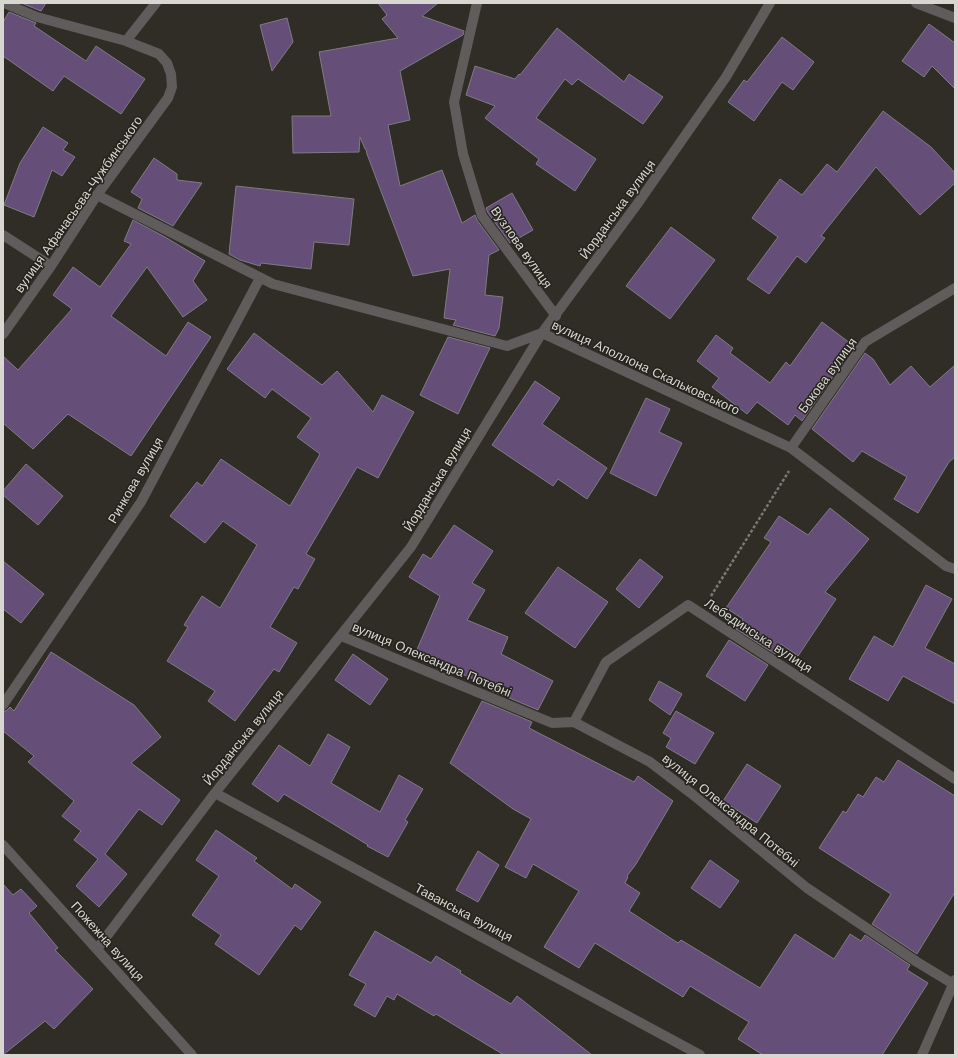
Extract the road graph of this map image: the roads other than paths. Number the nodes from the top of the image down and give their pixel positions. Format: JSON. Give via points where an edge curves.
{"nodes":[{"id":1,"x":4,"y":3,"type":"edge"},
{"id":2,"x":156,"y":3,"type":"edge"},
{"id":3,"x":477,"y":3,"type":"edge"},
{"id":4,"x":770,"y":3,"type":"edge"},
{"id":5,"x":916,"y":3,"type":"edge"},
{"id":6,"x":955,"y":18,"type":"edge"},
{"id":7,"x":126,"y":41,"type":"junction"},
{"id":8,"x":96,"y":195,"type":"junction"},
{"id":9,"x":3,"y":235,"type":"edge"},
{"id":10,"x":51,"y":266,"type":"junction"},
{"id":11,"x":260,"y":278,"type":"junction"},
{"id":12,"x":955,"y":288,"type":"edge"},
{"id":13,"x":556,"y":316,"type":"junction"},
{"id":14,"x":542,"y":333,"type":"junction"},
{"id":15,"x":3,"y":334,"type":"edge"},
{"id":16,"x":791,"y":448,"type":"junction"},
{"id":17,"x":955,"y":569,"type":"edge"},
{"id":18,"x":341,"y":636,"type":"junction"},
{"id":19,"x":3,"y":706,"type":"edge"},
{"id":20,"x":574,"y":722,"type":"junction"},
{"id":21,"x":955,"y":779,"type":"edge"},
{"id":22,"x":215,"y":792,"type":"junction"},
{"id":23,"x":3,"y":845,"type":"edge"},
{"id":24,"x":97,"y":949,"type":"junction"},
{"id":25,"x":954,"y":983,"type":"edge"},
{"id":26,"x":192,"y":1055,"type":"edge"},
{"id":27,"x":700,"y":1055,"type":"edge"},
{"id":28,"x":922,"y":1055,"type":"edge"}],
"edges":[{"from":1,"to":7,"type":"street","name":"вулиця Афанасьєва-Чужбинського","via":[[37,17]]},
{"from":2,"to":7,"type":"street"},
{"from":3,"to":13,"type":"street","name":"Вузлова вулиця","via":[[454,102],[463,154],[482,216]]},
{"from":4,"to":13,"type":"street","name":"Йорданська вулиця","via":[[726,77]]},
{"from":5,"to":6,"type":"street"},
{"from":7,"to":8,"type":"street","name":"вулиця Афанасьєва-Чужбинського","via":[[159,54],[167,63],[172,87],[168,98]]},
{"from":8,"to":10,"type":"street","name":"вулиця Афанасьєва-Чужбинського"},
{"from":8,"to":11,"type":"street","name":"вулиця Аполлона Скальковського"},
{"from":9,"to":10,"type":"street"},
{"from":10,"to":15,"type":"street","name":"вулиця Афанасьєва-Чужбинського"},
{"from":11,"to":14,"type":"street","name":"вулиця Аполлона Скальковського","via":[[273,284],[507,346]]},
{"from":11,"to":19,"type":"street","name":"Ринкова вулиця","via":[[141,502]]},
{"from":12,"to":16,"type":"street","name":"Бокова вулиця","via":[[865,342]]},
{"from":13,"to":14,"type":"street","name":"Йорданська вулиця"},
{"from":14,"to":16,"type":"street","name":"вулиця Аполлона Скальковського"},
{"from":14,"to":18,"type":"street","name":"Йорданська вулиця","via":[[411,547]]},
{"from":16,"to":17,"type":"street","name":"вулиця Аполлона Скальковського","via":[[946,566]]},
{"from":18,"to":20,"type":"street","name":"вулиця Олександра Потебні","via":[[552,723]]},
{"from":18,"to":22,"type":"street","name":"Йорданська вулиця"},
{"from":20,"to":21,"type":"street","name":"Лебединська вулиця","via":[[606,662],[688,605]]},
{"from":20,"to":25,"type":"street","name":"вулиця Олександра Потебні","via":[[650,762],[807,888]]},
{"from":22,"to":24,"type":"street","name":"Йорданська вулиця"},
{"from":22,"to":27,"type":"street","name":"Таванська вулиця"},
{"from":23,"to":24,"type":"street","name":"Пожежна вулиця"},
{"from":24,"to":26,"type":"street","name":"Пожежна вулиця"},
{"from":25,"to":28,"type":"street"}]}
